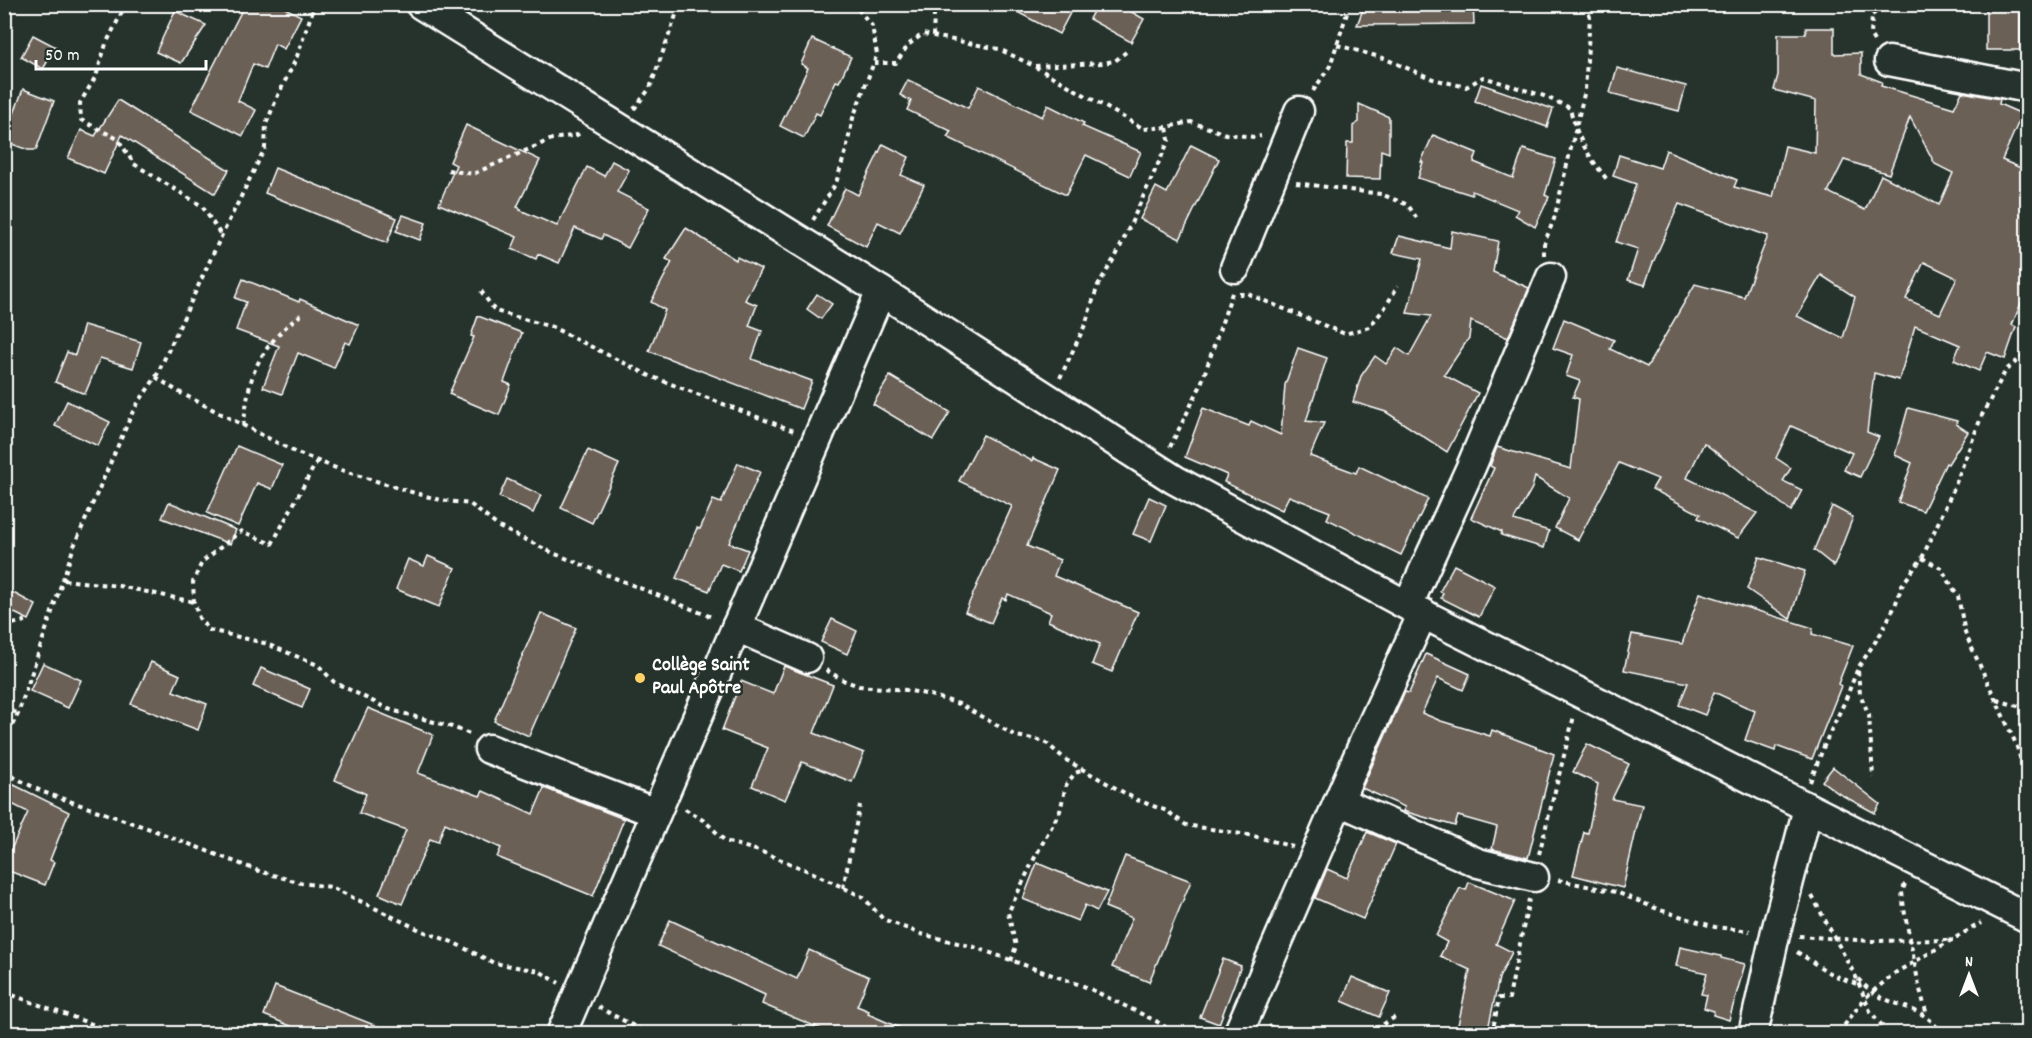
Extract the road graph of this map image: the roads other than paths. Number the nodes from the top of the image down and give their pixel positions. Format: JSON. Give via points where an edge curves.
{"nodes":[{"id":1,"x":420,"y":4,"type":"edge"},
{"id":2,"x":1889,"y":61,"type":"road end"},
{"id":3,"x":2028,"y":88,"type":"edge"},
{"id":4,"x":1295,"y":121,"type":"road end"},
{"id":5,"x":1551,"y":277,"type":"road end"},
{"id":6,"x":1233,"y":281,"type":"road end"},
{"id":7,"x":881,"y":291,"type":"junction"},
{"id":8,"x":1415,"y":609,"type":"junction"},
{"id":9,"x":736,"y":627,"type":"junction"},
{"id":10,"x":807,"y":658,"type":"road end"},
{"id":11,"x":489,"y":749,"type":"road end"},
{"id":12,"x":1339,"y":801,"type":"junction"},
{"id":13,"x":1804,"y":806,"type":"junction"},
{"id":14,"x":659,"y":808,"type":"junction"},
{"id":15,"x":1534,"y":877,"type":"road end"},
{"id":16,"x":2019,"y":914,"type":"edge"},
{"id":17,"x":561,"y":1034,"type":"edge"},
{"id":18,"x":1238,"y":1034,"type":"edge"},
{"id":19,"x":1753,"y":1034,"type":"edge"}],
"edges":[{"from":1,"to":7,"type":"street"},
{"from":2,"to":3,"type":"street"},
{"from":4,"to":6,"type":"street"},
{"from":5,"to":8,"type":"street"},
{"from":7,"to":8,"type":"street","via":[[1158,469]]},
{"from":7,"to":9,"type":"street"},
{"from":8,"to":12,"type":"street"},
{"from":8,"to":13,"type":"street"},
{"from":9,"to":10,"type":"street"},
{"from":9,"to":14,"type":"street"},
{"from":11,"to":14,"type":"street"},
{"from":12,"to":15,"type":"street","via":[[1478,863]]},
{"from":12,"to":18,"type":"street"},
{"from":13,"to":16,"type":"street"},
{"from":13,"to":19,"type":"street"},
{"from":14,"to":17,"type":"street"}]}
